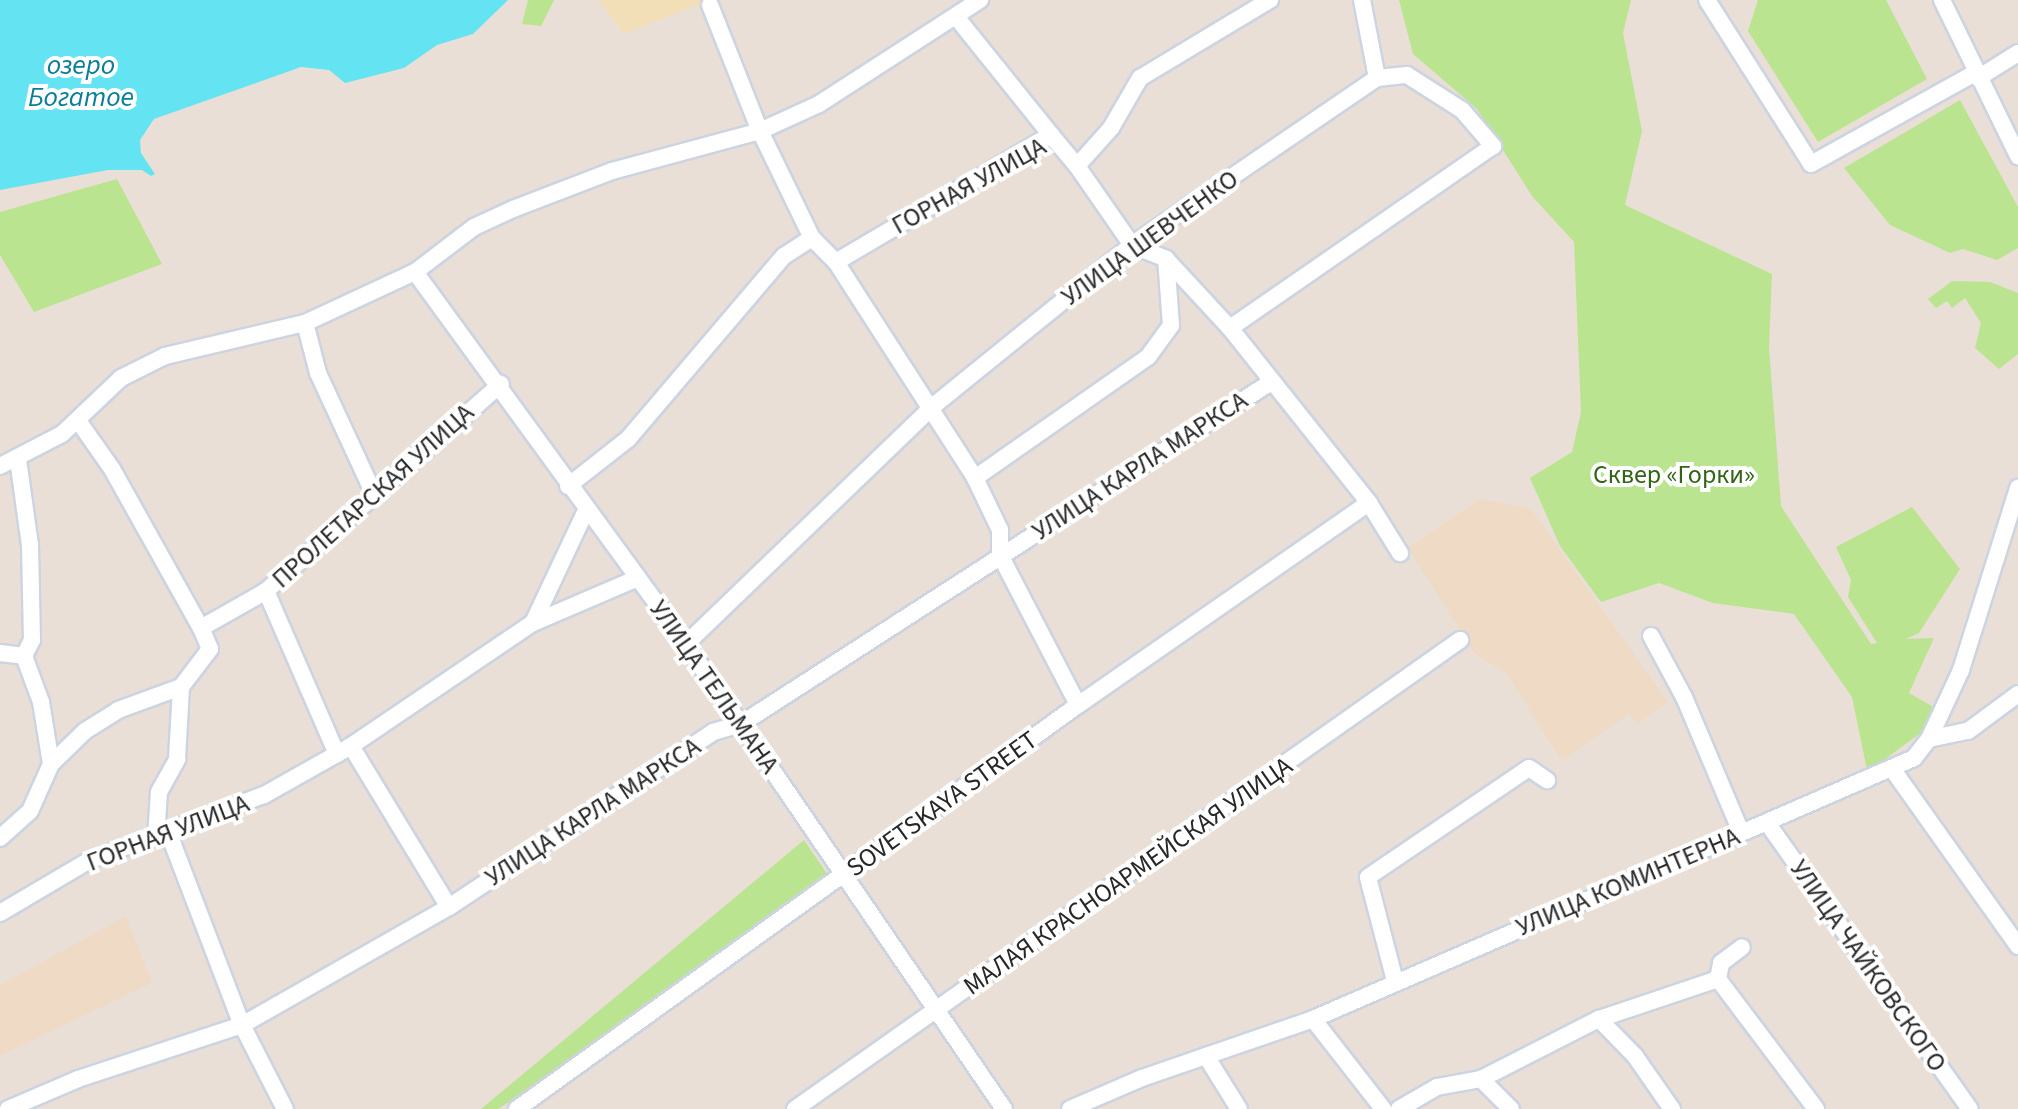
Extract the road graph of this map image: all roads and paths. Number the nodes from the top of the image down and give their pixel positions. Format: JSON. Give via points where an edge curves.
{"nodes":[{"id":1,"x":980,"y":0,"type":"edge"},
{"id":2,"x":1270,"y":0,"type":"edge"},
{"id":3,"x":1362,"y":0,"type":"edge"},
{"id":4,"x":1707,"y":0,"type":"edge"},
{"id":5,"x":1942,"y":0,"type":"edge"},
{"id":6,"x":710,"y":5,"type":"dead end"},
{"id":7,"x":957,"y":18,"type":"junction"},
{"id":8,"x":2018,"y":53,"type":"edge"},
{"id":9,"x":1976,"y":76,"type":"junction"},
{"id":10,"x":1377,"y":78,"type":"junction"},
{"id":11,"x":760,"y":131,"type":"junction"},
{"id":12,"x":1051,"y":135,"type":"junction"},
{"id":13,"x":2018,"y":156,"type":"edge"},
{"id":14,"x":1077,"y":166,"type":"junction"},
{"id":15,"x":812,"y":238,"type":"junction"},
{"id":16,"x":1132,"y":245,"type":"junction"},
{"id":17,"x":1166,"y":259,"type":"junction"},
{"id":18,"x":836,"y":262,"type":"junction"},
{"id":19,"x":415,"y":272,"type":"junction"},
{"id":20,"x":305,"y":323,"type":"junction"},
{"id":21,"x":1230,"y":328,"type":"junction"},
{"id":22,"x":1271,"y":382,"type":"junction"},
{"id":23,"x":501,"y":384,"type":"junction"},
{"id":24,"x":932,"y":407,"type":"junction"},
{"id":25,"x":79,"y":422,"type":"junction"},
{"id":26,"x":18,"y":459,"type":"junction"},
{"id":27,"x":0,"y":466,"type":"edge"},
{"id":28,"x":975,"y":478,"type":"junction"},
{"id":29,"x":568,"y":486,"type":"junction"},
{"id":30,"x":2018,"y":488,"type":"edge"},
{"id":31,"x":373,"y":492,"type":"junction"},
{"id":32,"x":1369,"y":503,"type":"junction"},
{"id":33,"x":587,"y":508,"type":"junction"},
{"id":34,"x":2014,"y":508,"type":"edge"},
{"id":35,"x":1400,"y":553,"type":"dead end"},
{"id":36,"x":1000,"y":555,"type":"junction"},
{"id":37,"x":638,"y":578,"type":"junction"},
{"id":38,"x":266,"y":591,"type":"junction"},
{"id":39,"x":533,"y":623,"type":"junction"},
{"id":40,"x":201,"y":628,"type":"junction"},
{"id":41,"x":1651,"y":636,"type":"dead end"},
{"id":42,"x":1460,"y":640,"type":"dead end"},
{"id":43,"x":686,"y":644,"type":"junction"},
{"id":44,"x":0,"y":653,"type":"edge"},
{"id":45,"x":24,"y":656,"type":"junction"},
{"id":46,"x":181,"y":687,"type":"junction"},
{"id":47,"x":2018,"y":694,"type":"edge"},
{"id":48,"x":1078,"y":705,"type":"junction"},
{"id":49,"x":741,"y":724,"type":"junction"},
{"id":50,"x":1929,"y":739,"type":"junction"},
{"id":51,"x":344,"y":750,"type":"junction"},
{"id":52,"x":51,"y":764,"type":"junction"},
{"id":53,"x":1897,"y":767,"type":"junction"},
{"id":54,"x":1547,"y":780,"type":"dead end"},
{"id":55,"x":1768,"y":824,"type":"junction"},
{"id":56,"x":1741,"y":832,"type":"junction"},
{"id":57,"x":162,"y":836,"type":"junction"},
{"id":58,"x":0,"y":838,"type":"edge"},
{"id":59,"x":847,"y":875,"type":"junction"},
{"id":60,"x":449,"y":907,"type":"junction"},
{"id":61,"x":0,"y":913,"type":"edge"},
{"id":62,"x":2018,"y":927,"type":"edge"},
{"id":63,"x":2018,"y":946,"type":"edge"},
{"id":64,"x":1742,"y":947,"type":"dead end"},
{"id":65,"x":1718,"y":979,"type":"junction"},
{"id":66,"x":1395,"y":981,"type":"junction"},
{"id":67,"x":939,"y":1009,"type":"junction"},
{"id":68,"x":1313,"y":1019,"type":"junction"},
{"id":69,"x":1599,"y":1019,"type":"junction"},
{"id":70,"x":242,"y":1025,"type":"junction"},
{"id":71,"x":1206,"y":1056,"type":"junction"},
{"id":72,"x":1481,"y":1079,"type":"junction"},
{"id":73,"x":1965,"y":1107,"type":"edge"},
{"id":74,"x":8,"y":1109,"type":"edge"},
{"id":75,"x":285,"y":1109,"type":"edge"},
{"id":76,"x":517,"y":1109,"type":"edge"},
{"id":77,"x":795,"y":1109,"type":"edge"},
{"id":78,"x":1004,"y":1109,"type":"edge"},
{"id":79,"x":1070,"y":1109,"type":"edge"},
{"id":80,"x":1239,"y":1109,"type":"edge"},
{"id":81,"x":1383,"y":1109,"type":"edge"},
{"id":82,"x":1399,"y":1109,"type":"edge"},
{"id":83,"x":1511,"y":1109,"type":"edge"},
{"id":84,"x":1672,"y":1109,"type":"edge"},
{"id":85,"x":1816,"y":1109,"type":"edge"}],
"edges":[{"from":1,"to":7,"type":"street"},
{"from":2,"to":14,"type":"street","name":"ГОРНАЯ УЛИЦА","via":[[1140,78],[1111,128]]},
{"from":3,"to":10,"type":"street"},
{"from":4,"to":9,"type":"street","via":[[1811,164]]},
{"from":5,"to":9,"type":"street"},
{"from":6,"to":11,"type":"street"},
{"from":7,"to":11,"type":"street","via":[[819,104]]},
{"from":7,"to":12,"type":"street"},
{"from":8,"to":9,"type":"street"},
{"from":9,"to":13,"type":"street"},
{"from":10,"to":16,"type":"street","name":"УЛИЦА ШЕВЧЕНКО"},
{"from":10,"to":21,"type":"street","via":[[1407,75],[1462,110],[1493,146]]},
{"from":11,"to":15,"type":"street"},
{"from":11,"to":19,"type":"street","via":[[612,171],[513,209],[474,227]]},
{"from":12,"to":14,"type":"street","name":"ГОРНАЯ УЛИЦА"},
{"from":12,"to":18,"type":"street","name":"ГОРНАЯ УЛИЦА"},
{"from":14,"to":16,"type":"street"},
{"from":15,"to":18,"type":"street"},
{"from":15,"to":29,"type":"street","via":[[784,256],[628,439]]},
{"from":16,"to":17,"type":"street"},
{"from":16,"to":24,"type":"street","name":"УЛИЦА ШЕВЧЕНКО"},
{"from":17,"to":21,"type":"street"},
{"from":17,"to":28,"type":"street","via":[[1171,325],[1148,357]]},
{"from":18,"to":24,"type":"street"},
{"from":19,"to":20,"type":"street"},
{"from":19,"to":23,"type":"street","name":"УЛИЦА ТЕЛЬМАНА"},
{"from":20,"to":25,"type":"street","via":[[165,356],[121,378]]},
{"from":20,"to":31,"type":"street","via":[[318,373]]},
{"from":21,"to":22,"type":"street"},
{"from":22,"to":32,"type":"street"},
{"from":22,"to":36,"type":"street","name":"УЛИЦА КАРЛА МАРКСА"},
{"from":23,"to":29,"type":"street","name":"УЛИЦА ТЕЛЬМАНА"},
{"from":23,"to":31,"type":"street","name":"ПРОЛЕТАРСКАЯ УЛИЦА"},
{"from":24,"to":28,"type":"street"},
{"from":24,"to":43,"type":"street","name":"УЛИЦА ШЕВЧЕНКО"},
{"from":25,"to":26,"type":"street"},
{"from":25,"to":40,"type":"street","via":[[112,469]]},
{"from":26,"to":27,"type":"street"},
{"from":26,"to":45,"type":"street","via":[[30,545],[32,640]]},
{"from":28,"to":36,"type":"street","via":[[1000,530]]},
{"from":29,"to":33,"type":"street","name":"УЛИЦА ТЕЛЬМАНА"},
{"from":30,"to":34,"type":"street","name":"УЛИЦА КОМИНТЕРНА"},
{"from":31,"to":38,"type":"street","name":"ПРОЛЕТАРСКАЯ УЛИЦА"},
{"from":32,"to":35,"type":"street"},
{"from":32,"to":48,"type":"street","name":"SOVETSKAYA STREET"},
{"from":33,"to":37,"type":"street","name":"УЛИЦА ТЕЛЬМАНА"},
{"from":33,"to":39,"type":"street"},
{"from":34,"to":50,"type":"street","name":"УЛИЦА КОМИНТЕРНА","via":[[1961,670]]},
{"from":36,"to":48,"type":"street"},
{"from":36,"to":49,"type":"street","name":"УЛИЦА КАРЛА МАРКСА"},
{"from":37,"to":39,"type":"street","name":"ГОРНАЯ УЛИЦА"},
{"from":37,"to":43,"type":"street","name":"УЛИЦА ТЕЛЬМАНА"},
{"from":38,"to":40,"type":"street","name":"ПРОЛЕТАРСКАЯ УЛИЦА"},
{"from":38,"to":51,"type":"street"},
{"from":39,"to":51,"type":"street","name":"ГОРНАЯ УЛИЦА"},
{"from":40,"to":46,"type":"street","via":[[210,649]]},
{"from":41,"to":56,"type":"street","via":[[1684,697]]},
{"from":42,"to":67,"type":"street","name":"МАЛАЯ КРАСНОАРМЕЙСКАЯ УЛИЦА"},
{"from":43,"to":49,"type":"street","name":"УЛИЦА ТЕЛЬМАНА"},
{"from":44,"to":45,"type":"street"},
{"from":45,"to":52,"type":"street","via":[[41,702]]},
{"from":46,"to":52,"type":"street","via":[[118,710]]},
{"from":46,"to":57,"type":"street","via":[[177,759],[159,792]]},
{"from":47,"to":50,"type":"street","via":[[1968,731]]},
{"from":48,"to":59,"type":"street","name":"SOVETSKAYA STREET"},
{"from":49,"to":59,"type":"street","name":"УЛИЦА ТЕЛЬМАНА","via":[[813,834]]},
{"from":49,"to":60,"type":"street","name":"УЛИЦА КАРЛА МАРКСА","via":[[713,732]]},
{"from":50,"to":53,"type":"street","name":"УЛИЦА КОМИНТЕРНА"},
{"from":51,"to":57,"type":"street","name":"ГОРНАЯ УЛИЦА","via":[[264,795]]},
{"from":51,"to":60,"type":"street"},
{"from":52,"to":58,"type":"street","via":[[30,811]]},
{"from":53,"to":55,"type":"street","name":"УЛИЦА КОМИНТЕРНА"},
{"from":53,"to":62,"type":"street"},
{"from":53,"to":63,"type":"street"},
{"from":54,"to":66,"type":"street","via":[[1529,768],[1368,877]]},
{"from":55,"to":56,"type":"street","name":"УЛИЦА КОМИНТЕРНА"},
{"from":55,"to":73,"type":"street","name":"УЛИЦА ЧАЙКОВСКОГО"},
{"from":56,"to":66,"type":"street","name":"УЛИЦА КОМИНТЕРНА"},
{"from":57,"to":61,"type":"street","name":"ГОРНАЯ УЛИЦА","via":[[90,860]]},
{"from":57,"to":70,"type":"street"},
{"from":59,"to":67,"type":"street","name":"УЛИЦА ТЕЛЬМАНА"},
{"from":59,"to":76,"type":"street","name":"SOVETSKAYA STREET"},
{"from":60,"to":70,"type":"street","name":"УЛИЦА КАРЛА МАРКСА"},
{"from":64,"to":65,"type":"street","via":[[1721,963]]},
{"from":65,"to":69,"type":"street"},
{"from":65,"to":85,"type":"street"},
{"from":66,"to":68,"type":"street","name":"УЛИЦА КОМИНТЕРНА"},
{"from":67,"to":77,"type":"street","name":"МАЛАЯ КРАСНОАРМЕЙСКАЯ УЛИЦА"},
{"from":67,"to":78,"type":"street","name":"УЛИЦА ТЕЛЬМАНА"},
{"from":68,"to":71,"type":"street","name":"УЛИЦА КОМИНТЕРНА"},
{"from":68,"to":81,"type":"street"},
{"from":69,"to":72,"type":"street"},
{"from":69,"to":84,"type":"street","via":[[1635,1056]]},
{"from":70,"to":74,"type":"street","name":"УЛИЦА КАРЛА МАРКСА","via":[[78,1079]]},
{"from":70,"to":75,"type":"street"},
{"from":71,"to":79,"type":"street","name":"УЛИЦА КОМИНТЕРНА"},
{"from":71,"to":80,"type":"street"},
{"from":72,"to":82,"type":"street","via":[[1437,1087]]},
{"from":72,"to":83,"type":"street"}]}
